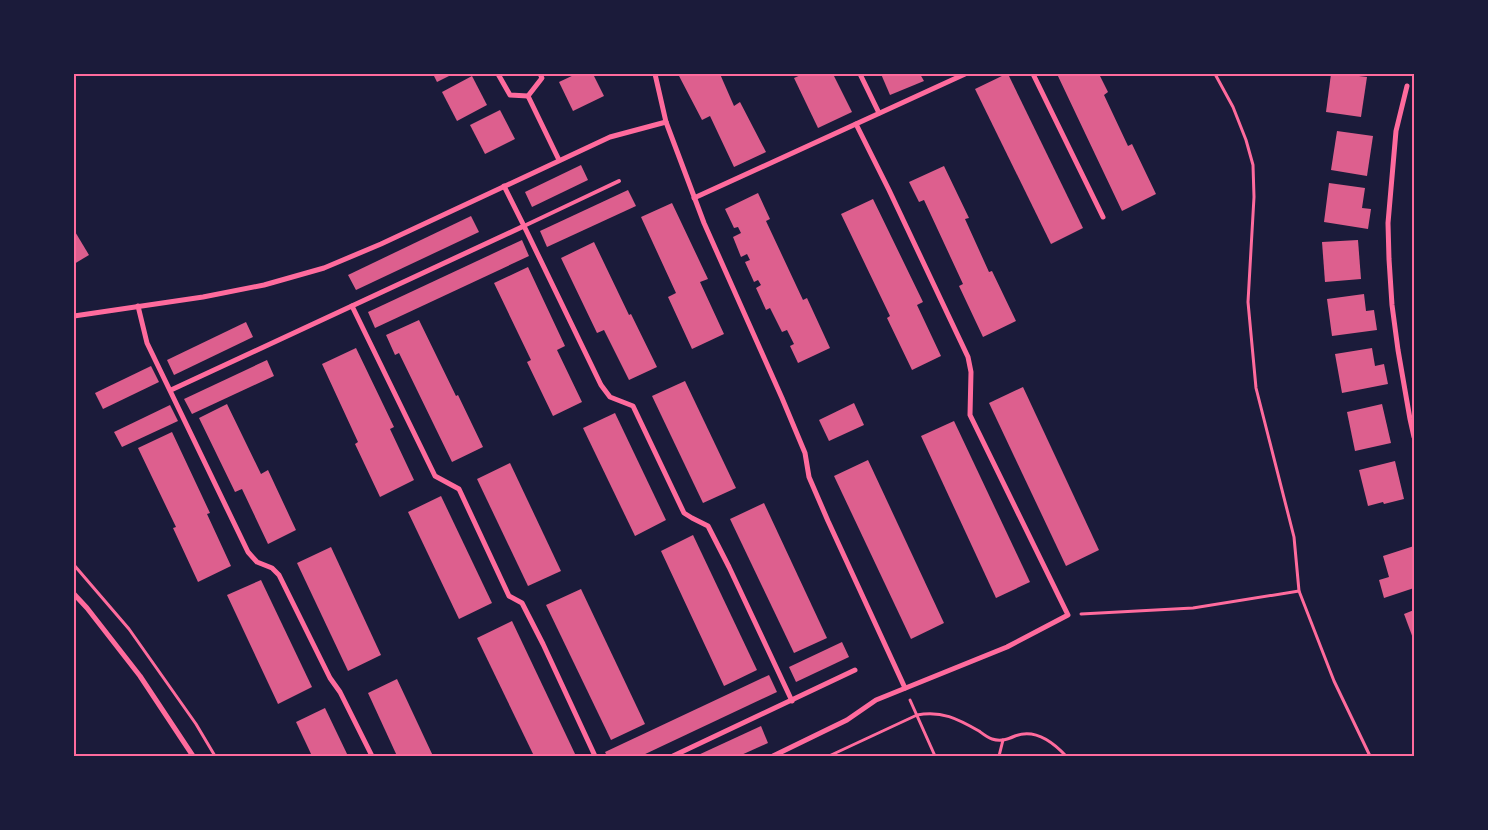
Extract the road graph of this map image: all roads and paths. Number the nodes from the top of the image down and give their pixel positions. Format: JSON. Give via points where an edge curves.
{"nodes":[{"id":1,"x":498,"y":74,"type":"edge"},
{"id":2,"x":540,"y":74,"type":"edge"},
{"id":3,"x":655,"y":74,"type":"edge"},
{"id":4,"x":860,"y":74,"type":"edge"},
{"id":5,"x":965,"y":74,"type":"edge"},
{"id":6,"x":1033,"y":74,"type":"edge"},
{"id":7,"x":1216,"y":74,"type":"edge"},
{"id":8,"x":1407,"y":86,"type":"dead end"},
{"id":9,"x":528,"y":96,"type":"junction"},
{"id":10,"x":879,"y":113,"type":"junction"},
{"id":11,"x":666,"y":122,"type":"junction"},
{"id":12,"x":856,"y":124,"type":"junction"},
{"id":13,"x":559,"y":160,"type":"junction"},
{"id":14,"x":619,"y":181,"type":"dead end"},
{"id":15,"x":504,"y":186,"type":"junction"},
{"id":16,"x":694,"y":198,"type":"junction"},
{"id":17,"x":1103,"y":216,"type":"dead end"},
{"id":18,"x":524,"y":226,"type":"junction"},
{"id":19,"x":138,"y":306,"type":"junction"},
{"id":20,"x":352,"y":306,"type":"junction"},
{"id":21,"x":74,"y":316,"type":"edge"},
{"id":22,"x":170,"y":390,"type":"junction"},
{"id":23,"x":1414,"y":437,"type":"edge"},
{"id":24,"x":74,"y":565,"type":"edge"},
{"id":25,"x":1299,"y":591,"type":"junction"},
{"id":26,"x":74,"y":594,"type":"edge"},
{"id":27,"x":1068,"y":615,"type":"junction"},
{"id":28,"x":855,"y":670,"type":"dead end"},
{"id":29,"x":905,"y":688,"type":"junction"},
{"id":30,"x":792,"y":701,"type":"junction"},
{"id":31,"x":917,"y":715,"type":"junction"},
{"id":32,"x":1003,"y":740,"type":"junction"},
{"id":33,"x":193,"y":756,"type":"edge"},
{"id":34,"x":215,"y":756,"type":"edge"},
{"id":35,"x":372,"y":756,"type":"edge"},
{"id":36,"x":595,"y":756,"type":"edge"},
{"id":37,"x":673,"y":756,"type":"edge"},
{"id":38,"x":773,"y":756,"type":"edge"},
{"id":39,"x":829,"y":756,"type":"edge"},
{"id":40,"x":934,"y":756,"type":"edge"},
{"id":41,"x":999,"y":756,"type":"edge"},
{"id":42,"x":1066,"y":756,"type":"edge"},
{"id":43,"x":1370,"y":756,"type":"edge"}],
"edges":[{"from":1,"to":9,"type":"street","via":[[510,95]]},
{"from":2,"to":9,"type":"street","via":[[542,78]]},
{"from":3,"to":11,"type":"street"},
{"from":4,"to":10,"type":"street"},
{"from":5,"to":10,"type":"street"},
{"from":6,"to":17,"type":"street"},
{"from":7,"to":25,"type":"path","via":[[1236,115],[1253,165],[1248,302],[1256,388],[1294,537]]},
{"from":8,"to":23,"type":"street","via":[[1396,131],[1388,259],[1401,367]]},
{"from":9,"to":13,"type":"street"},
{"from":10,"to":12,"type":"street"},
{"from":11,"to":13,"type":"street","via":[[610,137]]},
{"from":11,"to":16,"type":"street"},
{"from":12,"to":16,"type":"street"},
{"from":12,"to":27,"type":"street","via":[[968,357],[970,415]]},
{"from":13,"to":15,"type":"street"},
{"from":14,"to":18,"type":"lane"},
{"from":15,"to":18,"type":"street"},
{"from":15,"to":19,"type":"street","via":[[324,268],[264,285]]},
{"from":16,"to":29,"type":"street","via":[[782,398],[805,454],[809,477]]},
{"from":18,"to":20,"type":"street"},
{"from":18,"to":30,"type":"street","via":[[601,385],[610,397],[633,406],[684,513],[708,526]]},
{"from":19,"to":21,"type":"street"},
{"from":19,"to":22,"type":"street","via":[[147,342]]},
{"from":20,"to":22,"type":"street"},
{"from":20,"to":36,"type":"street","via":[[435,476],[459,489],[510,596],[522,603]]},
{"from":22,"to":35,"type":"street","via":[[248,552],[279,576]]},
{"from":24,"to":34,"type":"path","via":[[129,629]]},
{"from":25,"to":27,"type":"path","via":[[1193,608]]},
{"from":25,"to":43,"type":"path","via":[[1334,681]]},
{"from":26,"to":33,"type":"street","via":[[140,676]]},
{"from":27,"to":29,"type":"street","via":[[1007,647]]},
{"from":28,"to":30,"type":"street"},
{"from":29,"to":31,"type":"path"},
{"from":29,"to":38,"type":"street","via":[[876,700],[847,720]]},
{"from":30,"to":37,"type":"street"},
{"from":31,"to":32,"type":"path","via":[[944,715],[991,739]]},
{"from":31,"to":39,"type":"path"},
{"from":31,"to":40,"type":"path"},
{"from":32,"to":41,"type":"path"},
{"from":32,"to":42,"type":"path","via":[[1022,734],[1041,736],[1054,743]]}]}
